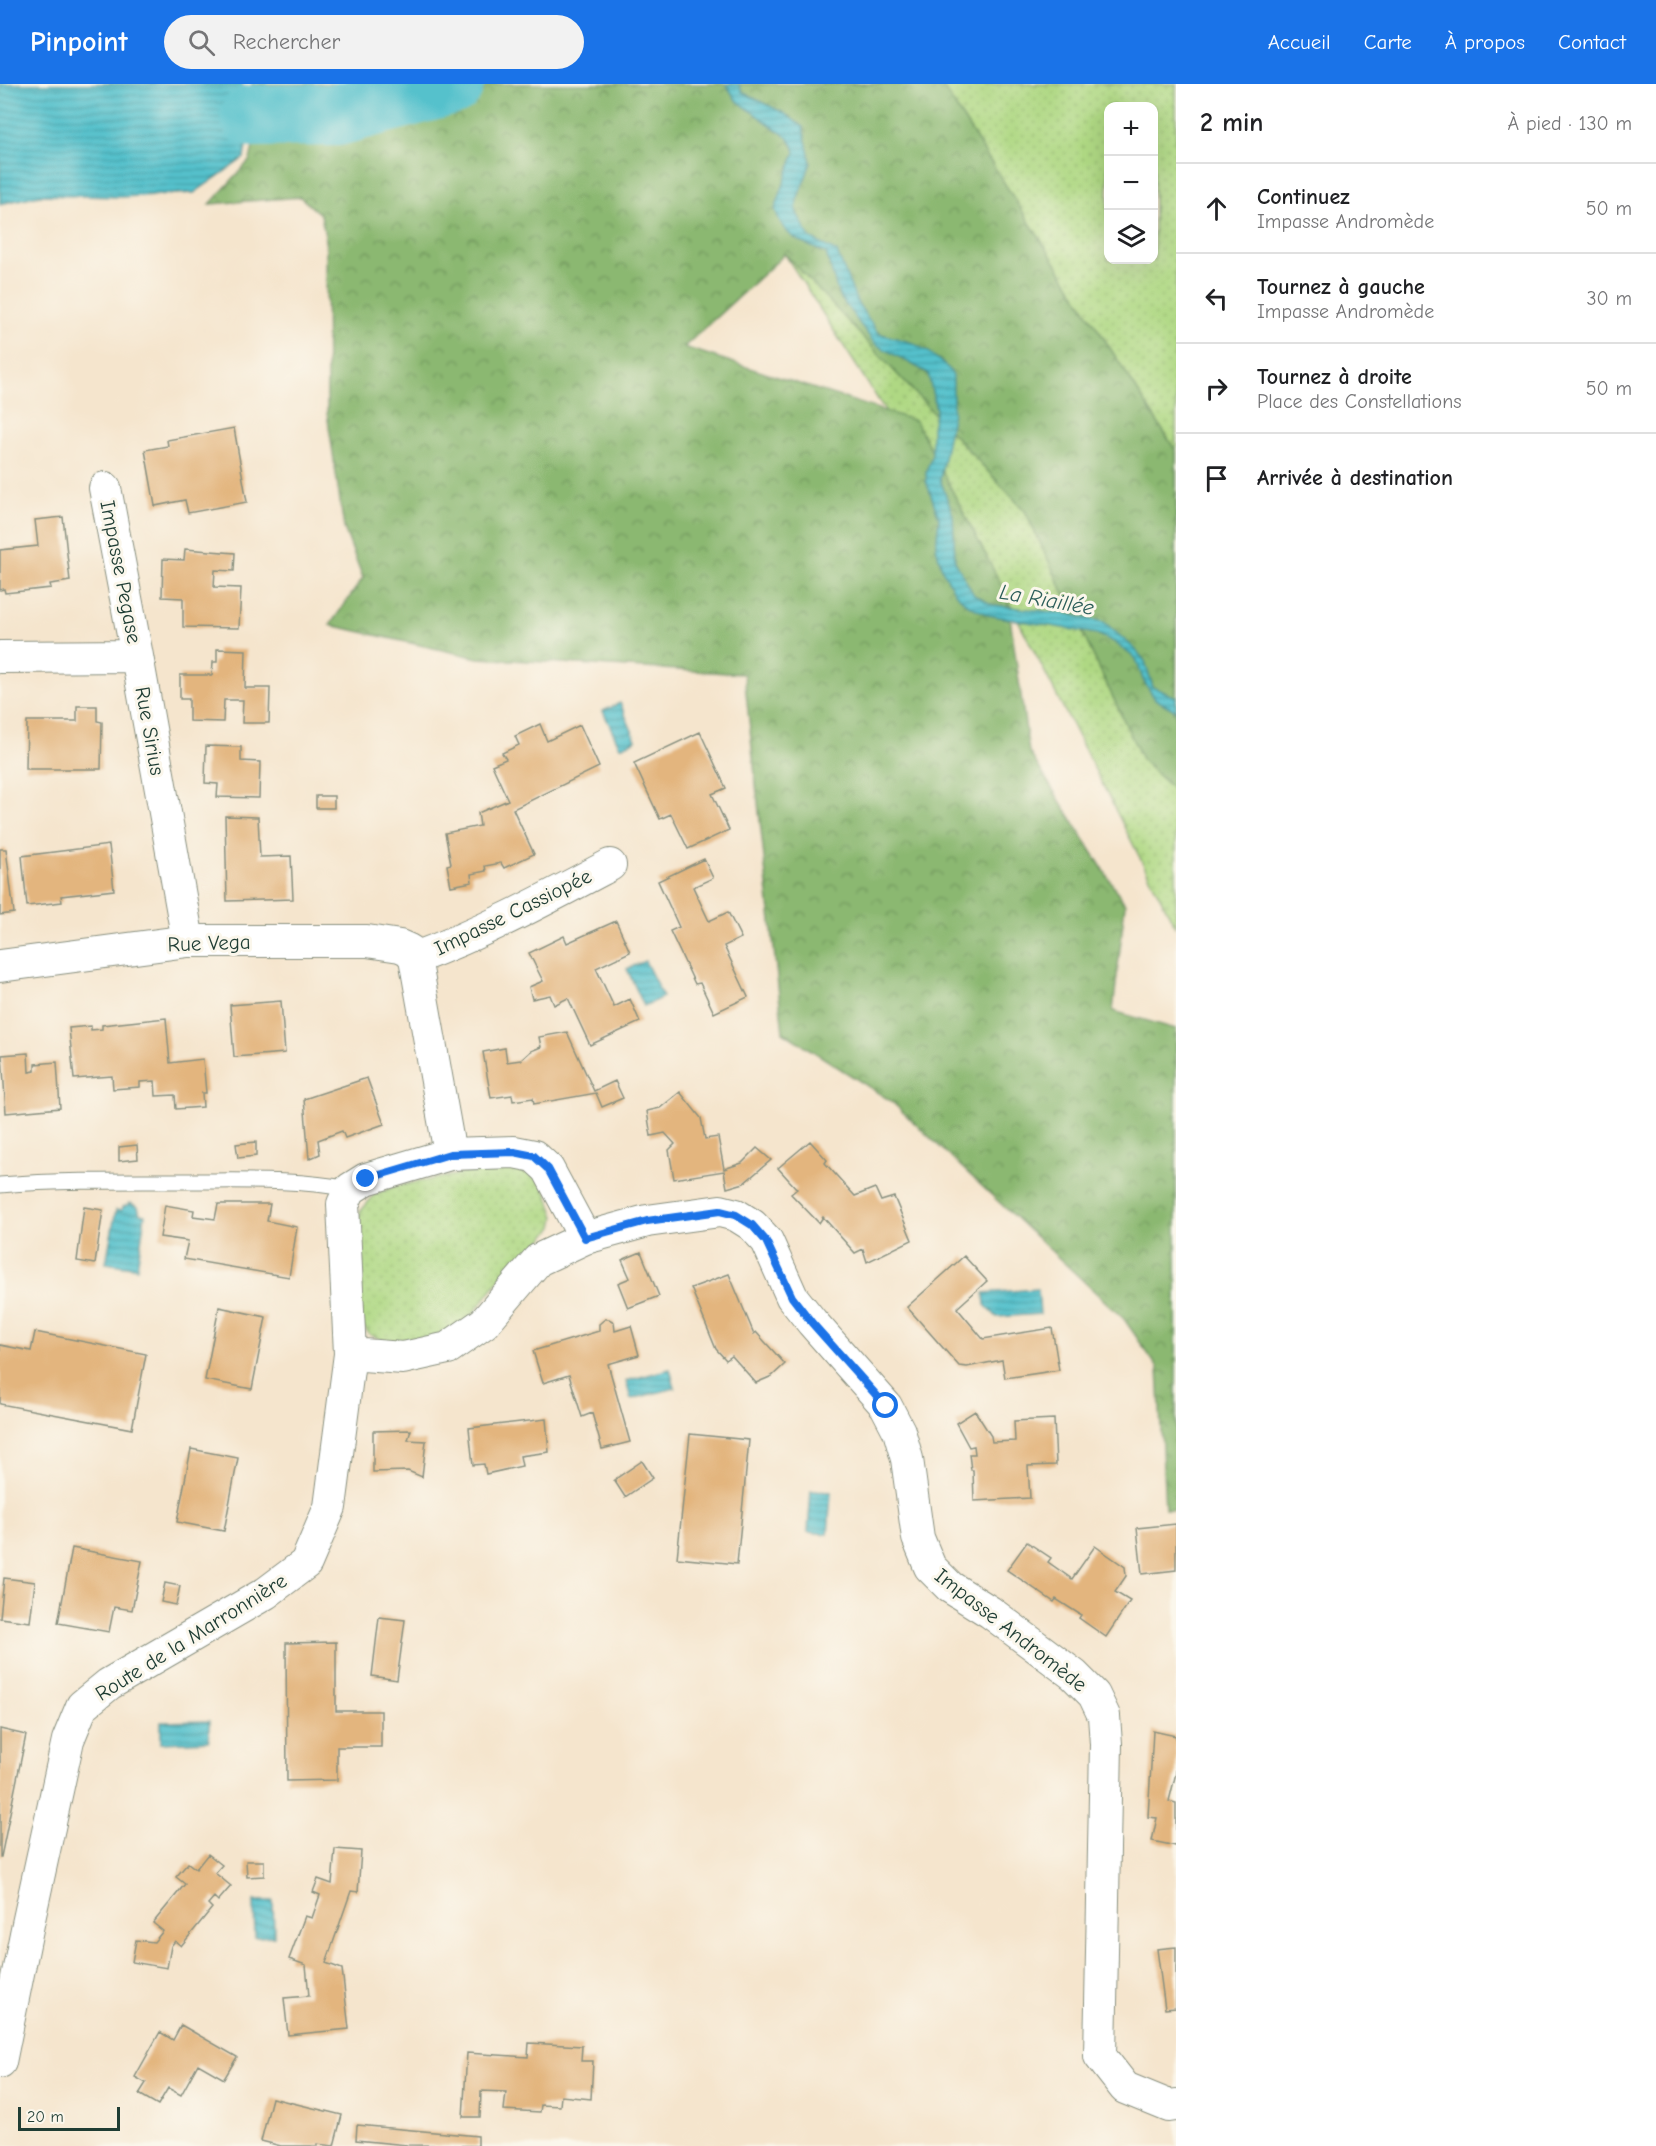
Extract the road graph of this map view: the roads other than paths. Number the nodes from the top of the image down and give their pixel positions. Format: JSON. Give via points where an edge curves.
{"nodes":[{"id":1,"x":105,"y":488,"type":"dead end"},
{"id":2,"x":137,"y":656,"type":"junction"},
{"id":3,"x":0,"y":657,"type":"edge"},
{"id":4,"x":610,"y":865,"type":"dead end"},
{"id":5,"x":188,"y":941,"type":"junction"},
{"id":6,"x":415,"y":958,"type":"junction"},
{"id":7,"x":0,"y":966,"type":"edge"},
{"id":8,"x":450,"y":1154,"type":"junction"},
{"id":9,"x":0,"y":1185,"type":"edge"},
{"id":10,"x":350,"y":1189,"type":"junction"},
{"id":11,"x":585,"y":1238,"type":"junction"},
{"id":12,"x":350,"y":1354,"type":"junction"},
{"id":13,"x":0,"y":2062,"type":"edge"},
{"id":14,"x":1176,"y":2105,"type":"edge"}],
"edges":[{"from":1,"to":2,"type":"street","name":"Impasse Pegase"},
{"from":2,"to":3,"type":"street","name":"Rue Sirius"},
{"from":2,"to":5,"type":"street","name":"Rue Sirius"},
{"from":4,"to":6,"type":"street","name":"Impasse Cassiopée","via":[[539,904]]},
{"from":5,"to":6,"type":"street","name":"Rue Vega","via":[[367,941],[400,946]]},
{"from":5,"to":7,"type":"street","name":"Rue Vega"},
{"from":6,"to":8,"type":"street"},
{"from":8,"to":10,"type":"street","via":[[366,1179]]},
{"from":8,"to":11,"type":"street","via":[[514,1152],[534,1156],[548,1169]]},
{"from":9,"to":10,"type":"lane","via":[[283,1180]]},
{"from":10,"to":12,"type":"street","name":"Route de la Marronnière","via":[[343,1204]]},
{"from":11,"to":12,"type":"street","name":"Impasse Andromède","via":[[538,1260],[484,1323],[448,1348],[403,1358]]},
{"from":11,"to":14,"type":"street","name":"Impasse Andromède","via":[[647,1221],[720,1211],[752,1225],[766,1241],[792,1297],[886,1406],[899,1431],[907,1460],[918,1538],[930,1567],[950,1587],[990,1612],[1074,1675],[1094,1695],[1104,1716],[1106,1744],[1100,2056],[1125,2088],[1169,2106]]},
{"from":12,"to":13,"type":"street","name":"Route de la Marronnière","via":[[330,1507],[306,1563],[266,1593],[109,1684],[82,1706],[68,1740]]}]}
